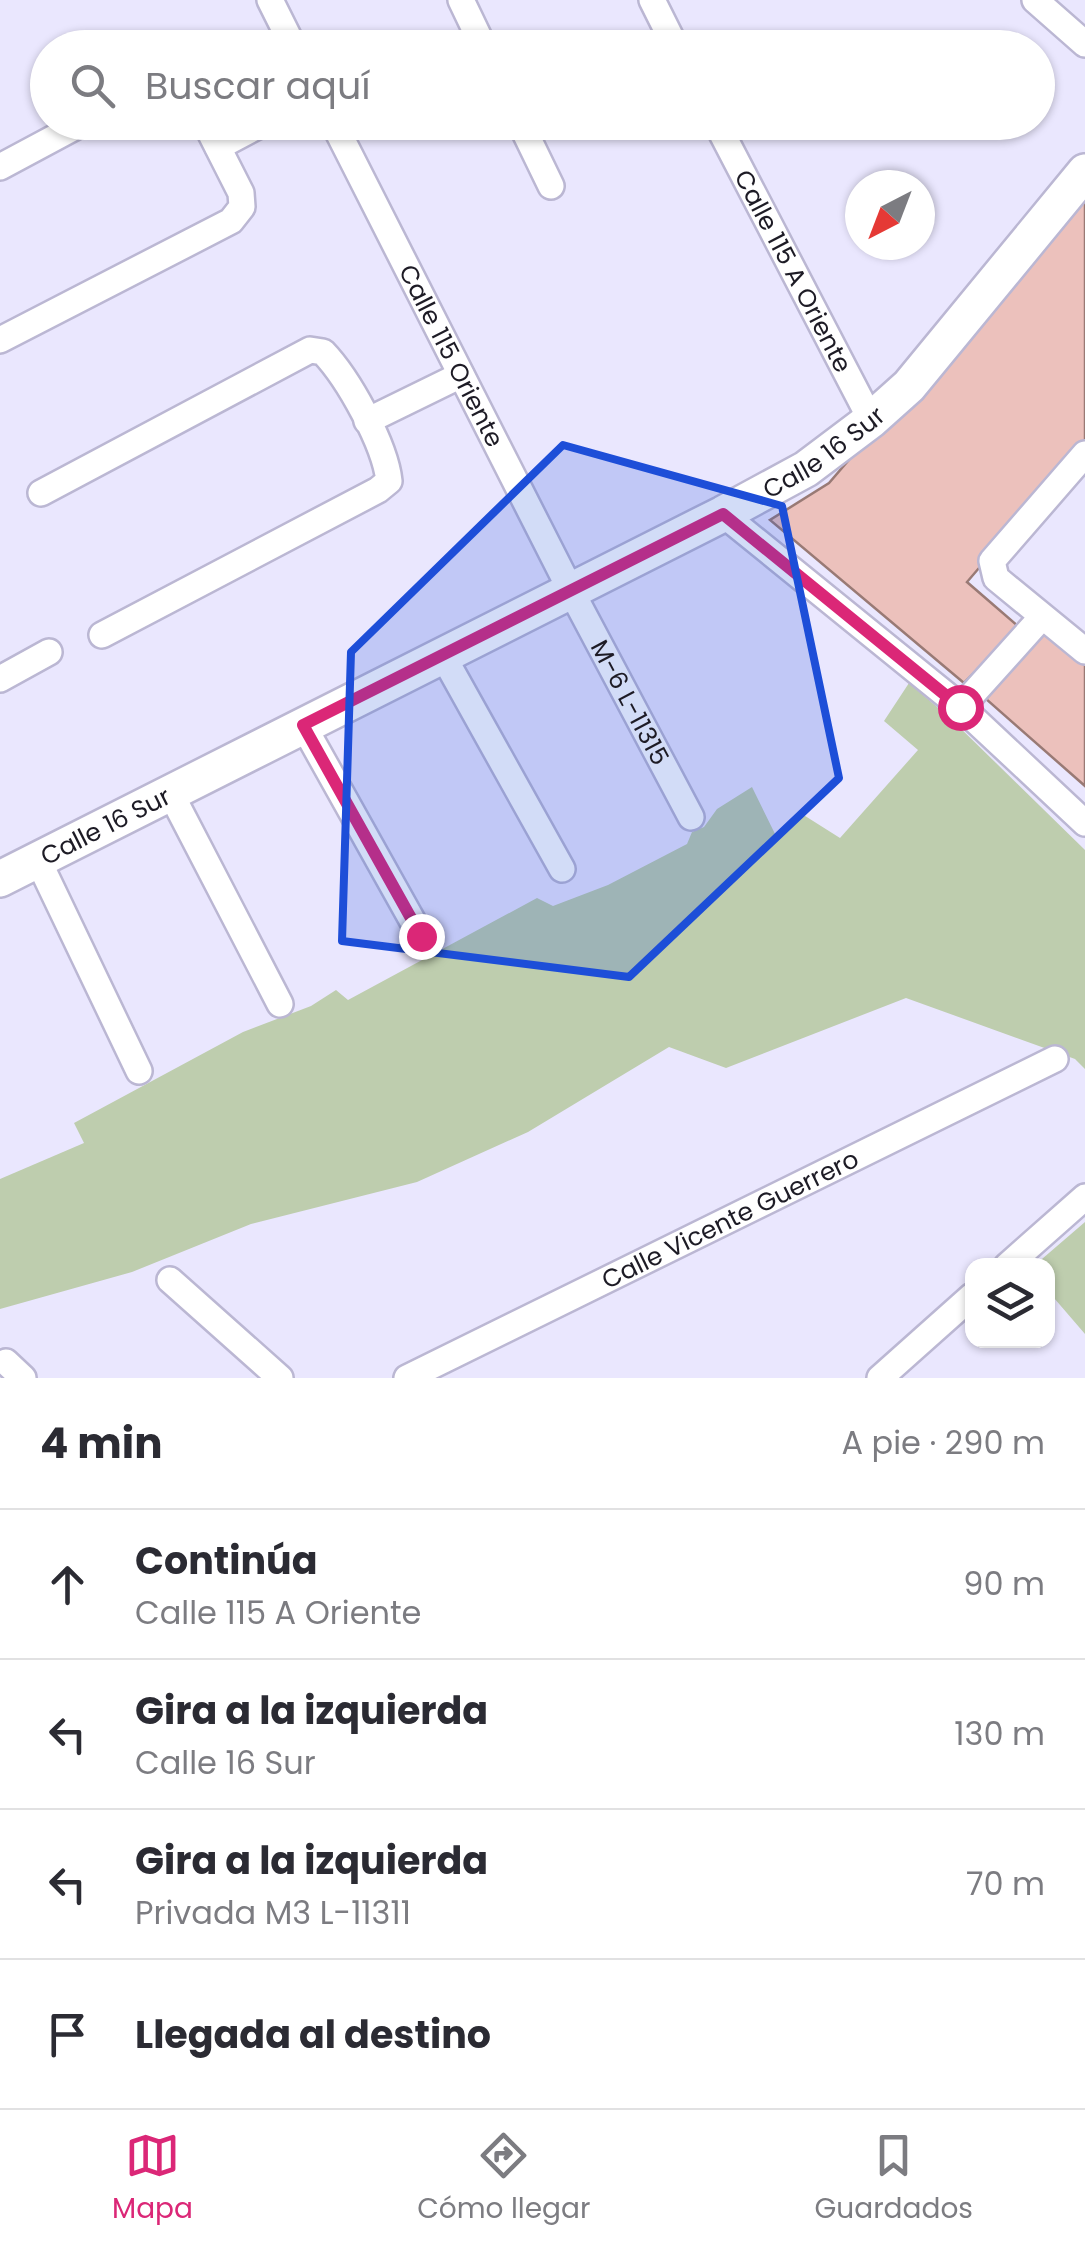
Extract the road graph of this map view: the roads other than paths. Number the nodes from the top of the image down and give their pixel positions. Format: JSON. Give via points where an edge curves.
{"nodes":[{"id":1,"x":270,"y":0,"type":"edge"},
{"id":2,"x":461,"y":0,"type":"edge"},
{"id":3,"x":652,"y":0,"type":"edge"},
{"id":4,"x":1035,"y":0,"type":"edge"},
{"id":5,"x":285,"y":30,"type":"edge"},
{"id":6,"x":475,"y":30,"type":"edge"},
{"id":7,"x":667,"y":30,"type":"edge"},
{"id":8,"x":1085,"y":44,"type":"edge"},
{"id":9,"x":51,"y":140,"type":"edge"},
{"id":10,"x":214,"y":140,"type":"edge"},
{"id":11,"x":232,"y":140,"type":"edge"},
{"id":12,"x":341,"y":140,"type":"edge"},
{"id":13,"x":529,"y":140,"type":"edge"},
{"id":14,"x":725,"y":140,"type":"edge"},
{"id":15,"x":218,"y":148,"type":"junction"},
{"id":16,"x":0,"y":168,"type":"edge"},
{"id":17,"x":1085,"y":172,"type":"edge"},
{"id":18,"x":551,"y":186,"type":"dead end"},
{"id":19,"x":0,"y":340,"type":"edge"},
{"id":20,"x":461,"y":374,"type":"junction"},
{"id":21,"x":871,"y":420,"type":"junction"},
{"id":22,"x":367,"y":421,"type":"junction"},
{"id":23,"x":1085,"y":454,"type":"edge"},
{"id":24,"x":42,"y":493,"type":"dead end"},
{"id":25,"x":723,"y":514,"type":"junction"},
{"id":26,"x":570,"y":589,"type":"junction"},
{"id":27,"x":1042,"y":618,"type":"junction"},
{"id":28,"x":102,"y":635,"type":"dead end"},
{"id":29,"x":1085,"y":651,"type":"edge"},
{"id":30,"x":49,"y":652,"type":"dead end"},
{"id":31,"x":442,"y":654,"type":"junction"},
{"id":32,"x":0,"y":679,"type":"edge"},
{"id":33,"x":960,"y":707,"type":"junction"},
{"id":34,"x":303,"y":725,"type":"junction"},
{"id":35,"x":170,"y":792,"type":"junction"},
{"id":36,"x":691,"y":817,"type":"dead end"},
{"id":37,"x":1085,"y":823,"type":"edge"},
{"id":38,"x":38,"y":860,"type":"junction"},
{"id":39,"x":562,"y":868,"type":"dead end"},
{"id":40,"x":0,"y":880,"type":"edge"},
{"id":41,"x":421,"y":936,"type":"dead end"},
{"id":42,"x":280,"y":1004,"type":"dead end"},
{"id":43,"x":1055,"y":1059,"type":"dead end"},
{"id":44,"x":139,"y":1072,"type":"dead end"},
{"id":45,"x":1085,"y":1197,"type":"edge"},
{"id":46,"x":1017,"y":1258,"type":"edge"},
{"id":47,"x":170,"y":1280,"type":"dead end"},
{"id":48,"x":965,"y":1302,"type":"edge"},
{"id":49,"x":280,"y":1378,"type":"edge"},
{"id":50,"x":407,"y":1378,"type":"edge"},
{"id":51,"x":880,"y":1378,"type":"edge"}],
"edges":[{"from":1,"to":5,"type":"street"},
{"from":2,"to":6,"type":"street"},
{"from":3,"to":7,"type":"street"},
{"from":4,"to":8,"type":"street"},
{"from":9,"to":16,"type":"street"},
{"from":10,"to":15,"type":"street"},
{"from":11,"to":15,"type":"street"},
{"from":12,"to":20,"type":"street","name":"Calle 115 Oriente"},
{"from":13,"to":18,"type":"street"},
{"from":14,"to":21,"type":"street","name":"Calle 115 A Oriente"},
{"from":15,"to":19,"type":"street","via":[[240,193],[242,208],[232,221]]},
{"from":17,"to":21,"type":"street","name":"Calle 16 Sur","via":[[908,386]]},
{"from":20,"to":22,"type":"street"},
{"from":20,"to":26,"type":"street","name":"Calle 115 Oriente"},
{"from":21,"to":25,"type":"street","name":"Calle 16 Sur","via":[[806,469]]},
{"from":22,"to":24,"type":"street","via":[[334,364],[310,350]]},
{"from":22,"to":28,"type":"street","via":[[387,466],[388,481],[378,490]]},
{"from":23,"to":27,"type":"street","via":[[992,561],[996,578]]},
{"from":25,"to":26,"type":"street","name":"Calle 16 Sur"},
{"from":25,"to":33,"type":"street"},
{"from":26,"to":31,"type":"street","name":"Calle 16 Sur"},
{"from":26,"to":36,"type":"street","name":"M-6 L-11315"},
{"from":27,"to":29,"type":"street"},
{"from":27,"to":33,"type":"street"},
{"from":30,"to":32,"type":"street"},
{"from":31,"to":34,"type":"street","name":"Calle 16 Sur"},
{"from":31,"to":39,"type":"street"},
{"from":33,"to":37,"type":"street"},
{"from":34,"to":35,"type":"street","name":"Calle 16 Sur"},
{"from":34,"to":41,"type":"street"},
{"from":35,"to":38,"type":"street","name":"Calle 16 Sur"},
{"from":35,"to":42,"type":"street"},
{"from":38,"to":40,"type":"street","name":"Calle 16 Sur"},
{"from":38,"to":44,"type":"street"},
{"from":43,"to":50,"type":"street","name":"Calle Vicente Guerrero"},
{"from":45,"to":46,"type":"street"},
{"from":47,"to":49,"type":"street"},
{"from":48,"to":51,"type":"street"}]}
